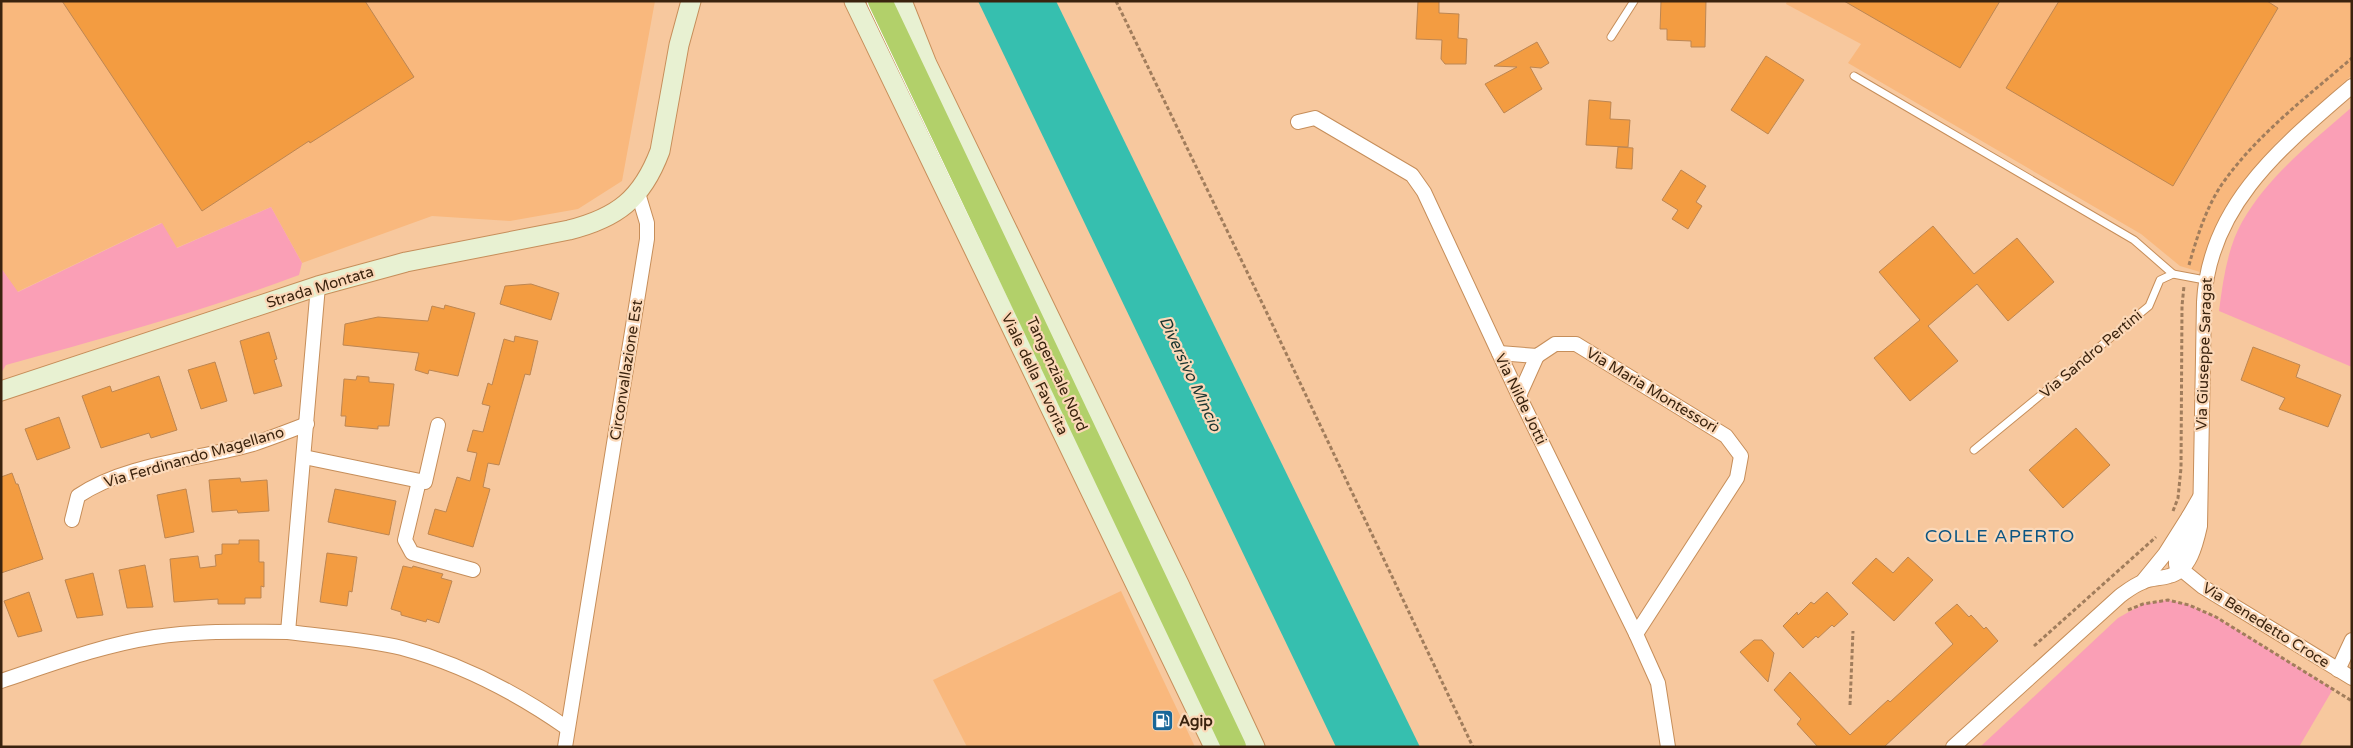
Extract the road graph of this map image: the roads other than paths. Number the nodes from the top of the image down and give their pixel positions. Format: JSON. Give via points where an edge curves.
{"nodes":[{"id":1,"x":692,"y":1,"type":"edge"},
{"id":2,"x":854,"y":1,"type":"edge"},
{"id":3,"x":880,"y":1,"type":"edge"},
{"id":4,"x":902,"y":1,"type":"edge"},
{"id":5,"x":1634,"y":1,"type":"edge"},
{"id":6,"x":1611,"y":37,"type":"dead end"},
{"id":7,"x":1854,"y":76,"type":"dead end"},
{"id":8,"x":2352,"y":86,"type":"edge"},
{"id":9,"x":1298,"y":122,"type":"dead end"},
{"id":10,"x":638,"y":193,"type":"junction"},
{"id":11,"x":2173,"y":274,"type":"junction"},
{"id":12,"x":2205,"y":280,"type":"junction"},
{"id":13,"x":318,"y":286,"type":"junction"},
{"id":14,"x":1499,"y":353,"type":"junction"},
{"id":15,"x":1537,"y":356,"type":"junction"},
{"id":16,"x":1,"y":390,"type":"edge"},
{"id":17,"x":1519,"y":396,"type":"junction"},
{"id":18,"x":307,"y":424,"type":"junction"},
{"id":19,"x":438,"y":425,"type":"dead end"},
{"id":20,"x":1974,"y":450,"type":"dead end"},
{"id":21,"x":304,"y":457,"type":"junction"},
{"id":22,"x":418,"y":481,"type":"junction"},
{"id":23,"x":2200,"y":496,"type":"junction"},
{"id":24,"x":2189,"y":516,"type":"junction"},
{"id":25,"x":72,"y":520,"type":"dead end"},
{"id":26,"x":473,"y":570,"type":"dead end"},
{"id":27,"x":2182,"y":570,"type":"junction"},
{"id":28,"x":2142,"y":582,"type":"junction"},
{"id":29,"x":288,"y":632,"type":"junction"},
{"id":30,"x":1636,"y":634,"type":"junction"},
{"id":31,"x":2352,"y":640,"type":"edge"},
{"id":32,"x":2338,"y":670,"type":"junction"},
{"id":33,"x":2352,"y":678,"type":"edge"},
{"id":34,"x":1,"y":681,"type":"edge"},
{"id":35,"x":567,"y":728,"type":"junction"},
{"id":36,"x":565,"y":747,"type":"edge"},
{"id":37,"x":1214,"y":747,"type":"edge"},
{"id":38,"x":1234,"y":747,"type":"edge"},
{"id":39,"x":1255,"y":747,"type":"edge"},
{"id":40,"x":1668,"y":747,"type":"edge"},
{"id":41,"x":1953,"y":747,"type":"edge"}],
"edges":[{"from":1,"to":10,"type":"main road","via":[[679,44],[660,151]]},
{"from":2,"to":37,"type":"main road","name":"Viale della Favorita"},
{"from":3,"to":38,"type":"highway","name":"Tangenziale Nord"},
{"from":4,"to":39,"type":"main road","via":[[927,64]]},
{"from":5,"to":6,"type":"lane"},
{"from":7,"to":11,"type":"lane","via":[[2134,240]]},
{"from":8,"to":12,"type":"street","name":"Via Giuseppe Saragat","via":[[2260,171],[2230,215]]},
{"from":9,"to":14,"type":"street","name":"Via Nilde Jotti","via":[[1315,118],[1412,175],[1424,192]]},
{"from":10,"to":13,"type":"main road","name":"Strada Montata","via":[[622,209],[586,226],[406,262]]},
{"from":10,"to":35,"type":"street","name":"Circonvallazione Est","via":[[647,239]]},
{"from":11,"to":12,"type":"lane"},
{"from":11,"to":20,"type":"lane","name":"Via Sandro Pertini","via":[[2160,280],[2149,306]]},
{"from":12,"to":23,"type":"street","name":"Via Giuseppe Saragat"},
{"from":13,"to":16,"type":"main road","name":"Strada Montata"},
{"from":13,"to":18,"type":"street","name":"Via Ferdinando Magellano"},
{"from":14,"to":15,"type":"street"},
{"from":14,"to":17,"type":"street","name":"Via Nilde Jotti"},
{"from":15,"to":17,"type":"street"},
{"from":15,"to":30,"type":"street","name":"Via Maria Montessori","via":[[1555,344],[1576,344],[1726,436],[1741,456],[1737,478]]},
{"from":17,"to":30,"type":"street","name":"Via Nilde Jotti"},
{"from":18,"to":21,"type":"street","name":"Via Ferdinando Magellano"},
{"from":18,"to":25,"type":"street","name":"Via Ferdinando Magellano","via":[[253,444],[126,474],[95,485],[78,496]]},
{"from":19,"to":22,"type":"street","via":[[425,482]]},
{"from":21,"to":22,"type":"street"},
{"from":21,"to":29,"type":"street","name":"Via Ferdinando Magellano"},
{"from":22,"to":26,"type":"street","via":[[405,540],[412,553]]},
{"from":23,"to":24,"type":"street","name":"Via Giuseppe Saragat"},
{"from":23,"to":27,"type":"street","name":"Via Giuseppe Saragat","via":[[2197,540]]},
{"from":24,"to":27,"type":"street","name":"Via Giuseppe Saragat","via":[[2188,538],[2175,561]]},
{"from":24,"to":28,"type":"street","name":"Via Giuseppe Saragat"},
{"from":27,"to":28,"type":"street","name":"Via Giuseppe Saragat","via":[[2168,577]]},
{"from":27,"to":32,"type":"street","name":"Via Benedetto Croce","via":[[2203,587]]},
{"from":28,"to":41,"type":"street","name":"Via Giuseppe Saragat","via":[[2107,607]]},
{"from":29,"to":34,"type":"street","via":[[208,632],[157,637],[118,644]]},
{"from":29,"to":35,"type":"street","via":[[362,640],[439,660],[522,699]]},
{"from":30,"to":40,"type":"street","name":"Via Nilde Jotti","via":[[1658,683]]},
{"from":31,"to":32,"type":"street"},
{"from":32,"to":33,"type":"street","name":"Via Benedetto Croce"},
{"from":35,"to":36,"type":"street","name":"Circonvallazione Est"}]}
